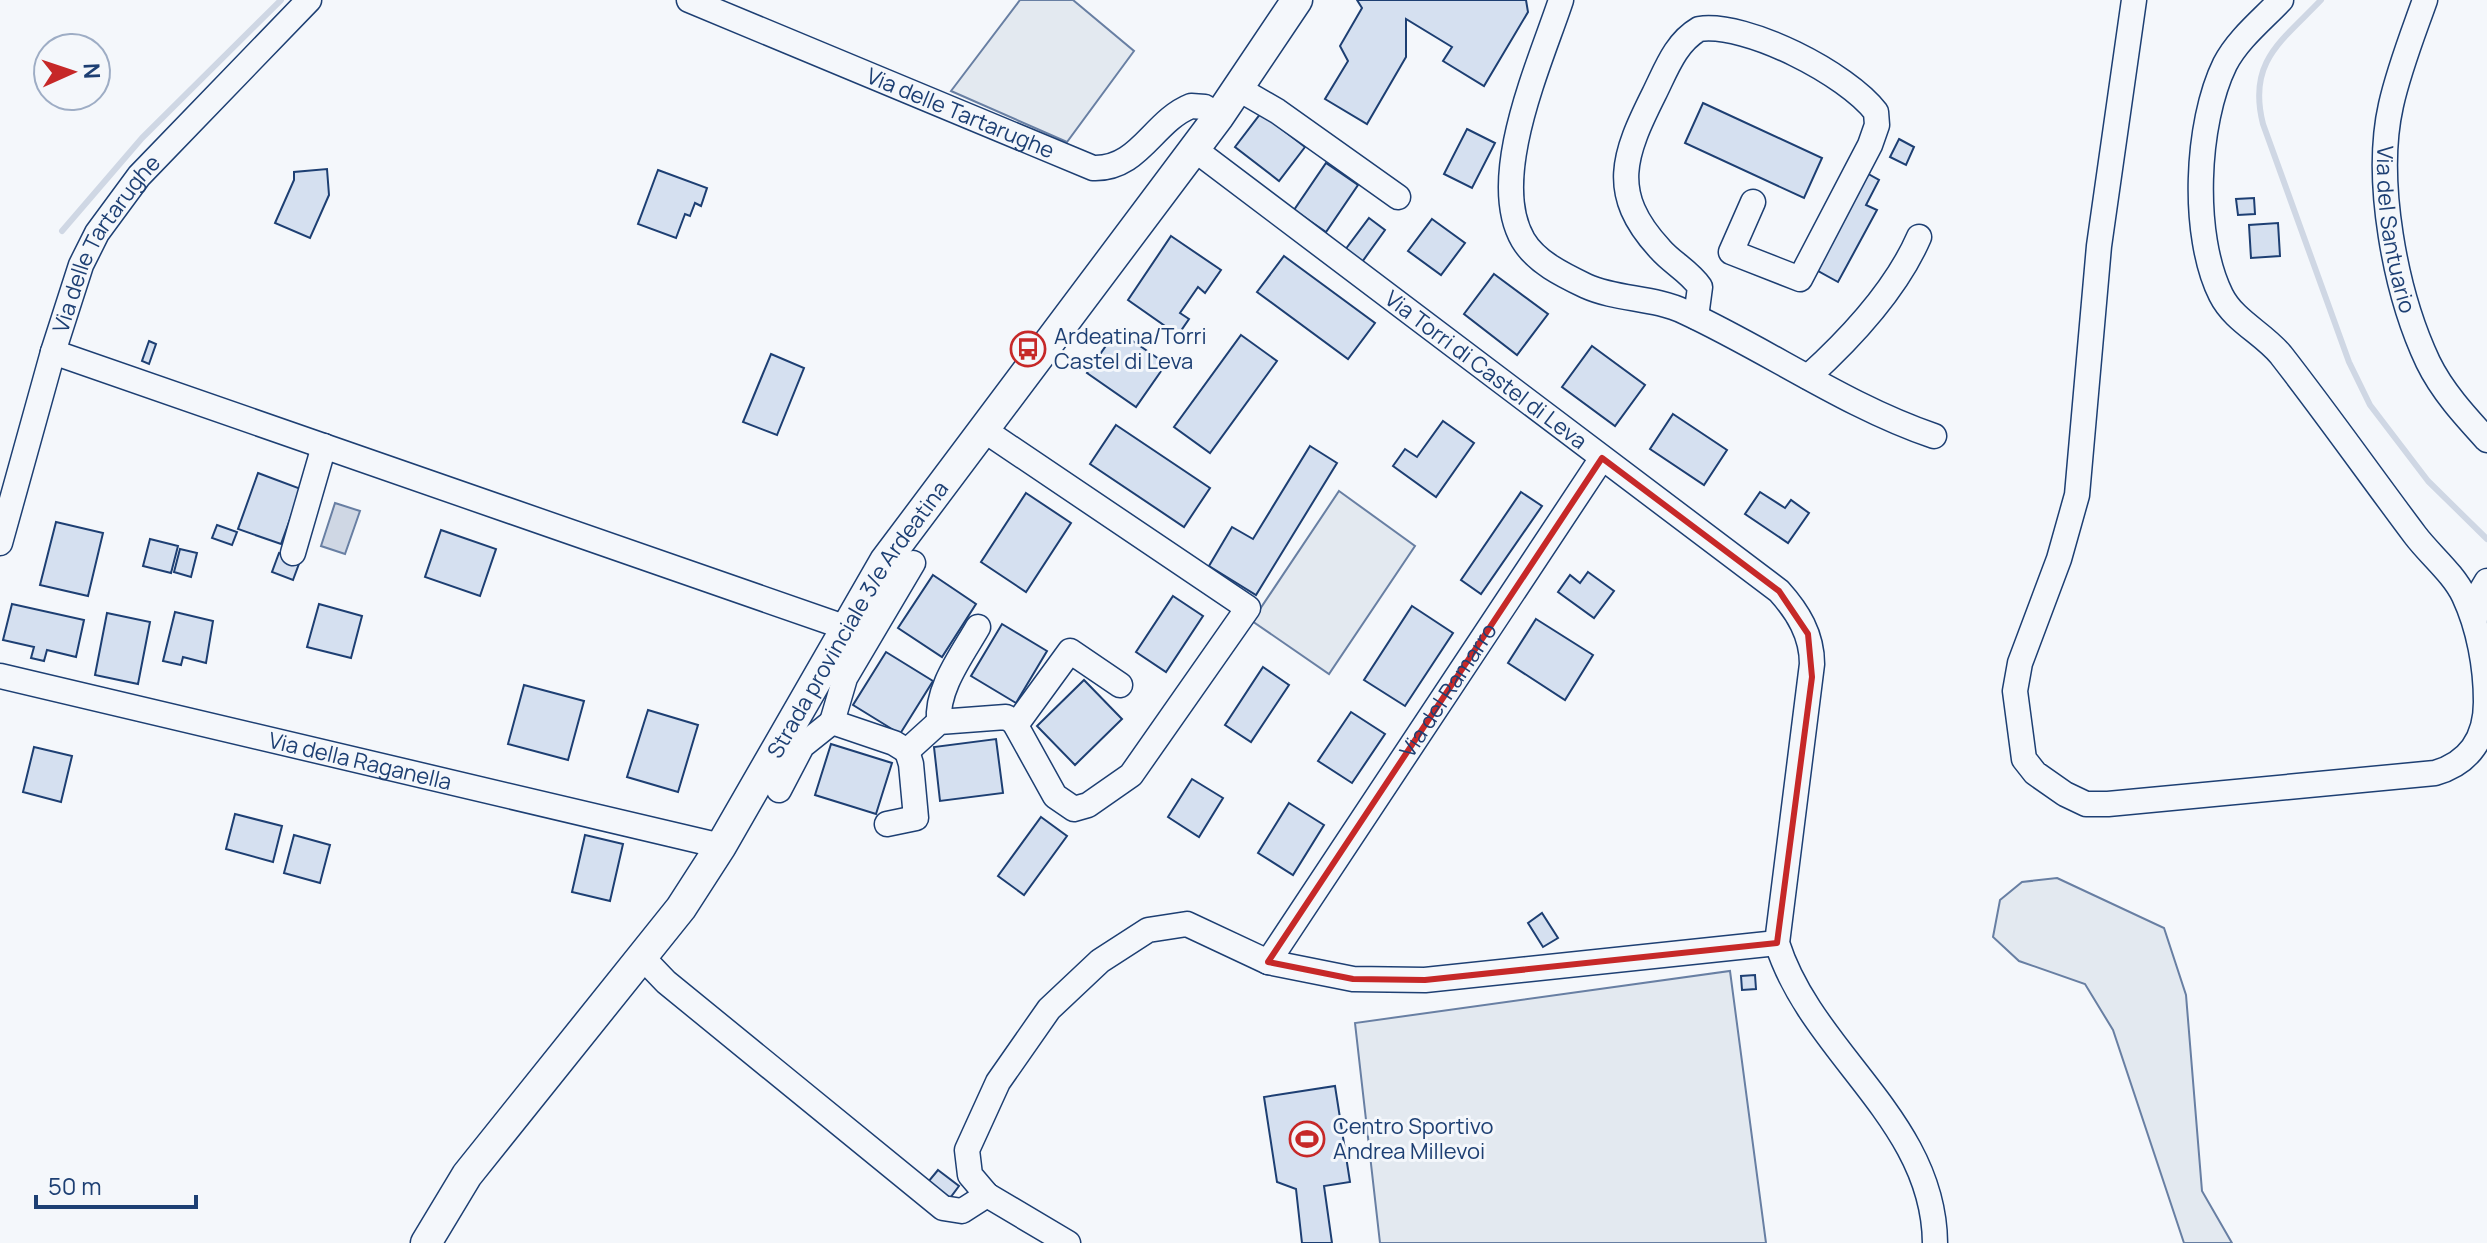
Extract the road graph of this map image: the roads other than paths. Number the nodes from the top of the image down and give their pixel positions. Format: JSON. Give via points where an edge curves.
{"nodes":[{"id":1,"x":309,"y":0,"type":"edge"},
{"id":2,"x":689,"y":0,"type":"edge"},
{"id":3,"x":1297,"y":0,"type":"edge"},
{"id":4,"x":1561,"y":0,"type":"edge"},
{"id":5,"x":2134,"y":0,"type":"edge"},
{"id":6,"x":2281,"y":0,"type":"edge"},
{"id":7,"x":2425,"y":0,"type":"edge"},
{"id":8,"x":1239,"y":89,"type":"junction"},
{"id":9,"x":1219,"y":116,"type":"junction"},
{"id":10,"x":1194,"y":149,"type":"junction"},
{"id":11,"x":1398,"y":197,"type":"dead end"},
{"id":12,"x":1753,"y":202,"type":"dead end"},
{"id":13,"x":1919,"y":237,"type":"dead end"},
{"id":14,"x":1696,"y":317,"type":"junction"},
{"id":15,"x":53,"y":352,"type":"junction"},
{"id":16,"x":1808,"y":377,"type":"junction"},
{"id":17,"x":984,"y":430,"type":"junction"},
{"id":18,"x":1934,"y":436,"type":"dead end"},
{"id":19,"x":2487,"y":440,"type":"edge"},
{"id":20,"x":324,"y":446,"type":"junction"},
{"id":21,"x":1602,"y":458,"type":"junction"},
{"id":22,"x":0,"y":543,"type":"edge"},
{"id":23,"x":293,"y":553,"type":"dead end"},
{"id":24,"x":913,"y":563,"type":"dead end"},
{"id":25,"x":2451,"y":577,"type":"junction"},
{"id":26,"x":2487,"y":580,"type":"edge"},
{"id":27,"x":978,"y":627,"type":"dead end"},
{"id":28,"x":847,"y":628,"type":"junction"},
{"id":29,"x":2475,"y":631,"type":"junction"},
{"id":30,"x":0,"y":676,"type":"edge"},
{"id":31,"x":1120,"y":685,"type":"dead end"},
{"id":32,"x":832,"y":722,"type":"junction"},
{"id":33,"x":939,"y":722,"type":"junction"},
{"id":34,"x":1016,"y":725,"type":"junction"},
{"id":35,"x":907,"y":751,"type":"junction"},
{"id":36,"x":779,"y":790,"type":"dead end"},
{"id":37,"x":887,"y":824,"type":"dead end"},
{"id":38,"x":721,"y":846,"type":"junction"},
{"id":39,"x":1777,"y":943,"type":"junction"},
{"id":40,"x":643,"y":958,"type":"junction"},
{"id":41,"x":1268,"y":962,"type":"junction"},
{"id":42,"x":987,"y":1195,"type":"junction"},
{"id":43,"x":426,"y":1243,"type":"edge"},
{"id":44,"x":1068,"y":1243,"type":"edge"},
{"id":45,"x":1935,"y":1243,"type":"edge"}],
"edges":[{"from":1,"to":15,"type":"street","name":"Via delle Tartarughe","via":[[111,210],[81,265]]},
{"from":2,"to":9,"type":"street","name":"Via delle Tartarughe","via":[[1093,168],[1130,157],[1185,108],[1198,105]]},
{"from":3,"to":8,"type":"main road","name":"Strada provinciale 3/e Ardeatina"},
{"from":4,"to":14,"type":"street","via":[[1526,107],[1513,170],[1513,208],[1522,238],[1542,261],[1589,287]]},
{"from":5,"to":29,"type":"street","via":[[2099,246],[2077,495],[2017,677],[2024,759],[2035,773],[2086,804],[2435,773],[2470,755],[2482,735],[2486,680]]},
{"from":6,"to":25,"type":"street","via":[[2231,55],[2210,109],[2202,201],[2214,275],[2222,297],[2279,352]]},
{"from":7,"to":19,"type":"street","name":"Via del Santuario","via":[[2391,106],[2385,195],[2399,273],[2428,363],[2457,408]]},
{"from":8,"to":9,"type":"main road","name":"Strada provinciale 3/e Ardeatina"},
{"from":8,"to":11,"type":"street"},
{"from":9,"to":10,"type":"main road","name":"Strada provinciale 3/e Ardeatina"},
{"from":10,"to":17,"type":"main road","name":"Strada provinciale 3/e Ardeatina"},
{"from":10,"to":21,"type":"street","name":"Via Torri di Castel di Leva"},
{"from":12,"to":14,"type":"street","via":[[1731,252],[1800,279],[1870,145],[1876,112],[1832,76],[1778,47],[1730,30],[1699,29],[1678,48],[1637,128],[1625,185],[1645,231],[1700,287]]},
{"from":13,"to":16,"type":"street","via":[[1899,276]]},
{"from":14,"to":16,"type":"street"},
{"from":15,"to":20,"type":"street"},
{"from":15,"to":22,"type":"street","name":"Via delle Tartarughe"},
{"from":16,"to":18,"type":"street"},
{"from":17,"to":28,"type":"main road","name":"Strada provinciale 3/e Ardeatina","via":[[885,561]]},
{"from":17,"to":34,"type":"street","via":[[1121,531],[1248,608],[1131,775],[1088,805],[1074,809],[1055,796]]},
{"from":20,"to":23,"type":"street"},
{"from":20,"to":28,"type":"street"},
{"from":21,"to":39,"type":"street","name":"Via Torri di Castel di Leva","via":[[1779,591],[1803,624],[1812,664]]},
{"from":21,"to":41,"type":"street","name":"Via del Ramarro"},
{"from":24,"to":32,"type":"street","via":[[845,678]]},
{"from":25,"to":26,"type":"street","via":[[2467,583]]},
{"from":25,"to":29,"type":"street","via":[[2465,597]]},
{"from":26,"to":29,"type":"street","via":[[2475,601]]},
{"from":27,"to":33,"type":"street","via":[[947,685]]},
{"from":28,"to":38,"type":"main road","name":"Strada provinciale 3/e Ardeatina"},
{"from":30,"to":38,"type":"street","name":"Via della Raganella"},
{"from":31,"to":34,"type":"street","via":[[1070,651]]},
{"from":32,"to":35,"type":"street"},
{"from":32,"to":36,"type":"street","via":[[802,746]]},
{"from":33,"to":34,"type":"street","via":[[998,716]]},
{"from":33,"to":35,"type":"street"},
{"from":35,"to":37,"type":"street","via":[[916,818]]},
{"from":38,"to":40,"type":"main road","name":"Strada provinciale 3/e Ardeatina"},
{"from":39,"to":41,"type":"street","via":[[1425,980],[1339,978]]},
{"from":39,"to":45,"type":"street","via":[[1792,983],[1812,1014],[1916,1157],[1929,1193]]},
{"from":40,"to":42,"type":"street","via":[[943,1208],[962,1211]]},
{"from":40,"to":43,"type":"main road","name":"Strada provinciale 3/e Ardeatina","via":[[467,1175]]},
{"from":41,"to":42,"type":"street","via":[[1207,930],[1177,923],[1148,930],[1093,967],[1049,1009],[982,1113],[966,1159],[970,1175]]},
{"from":42,"to":44,"type":"street"}]}
